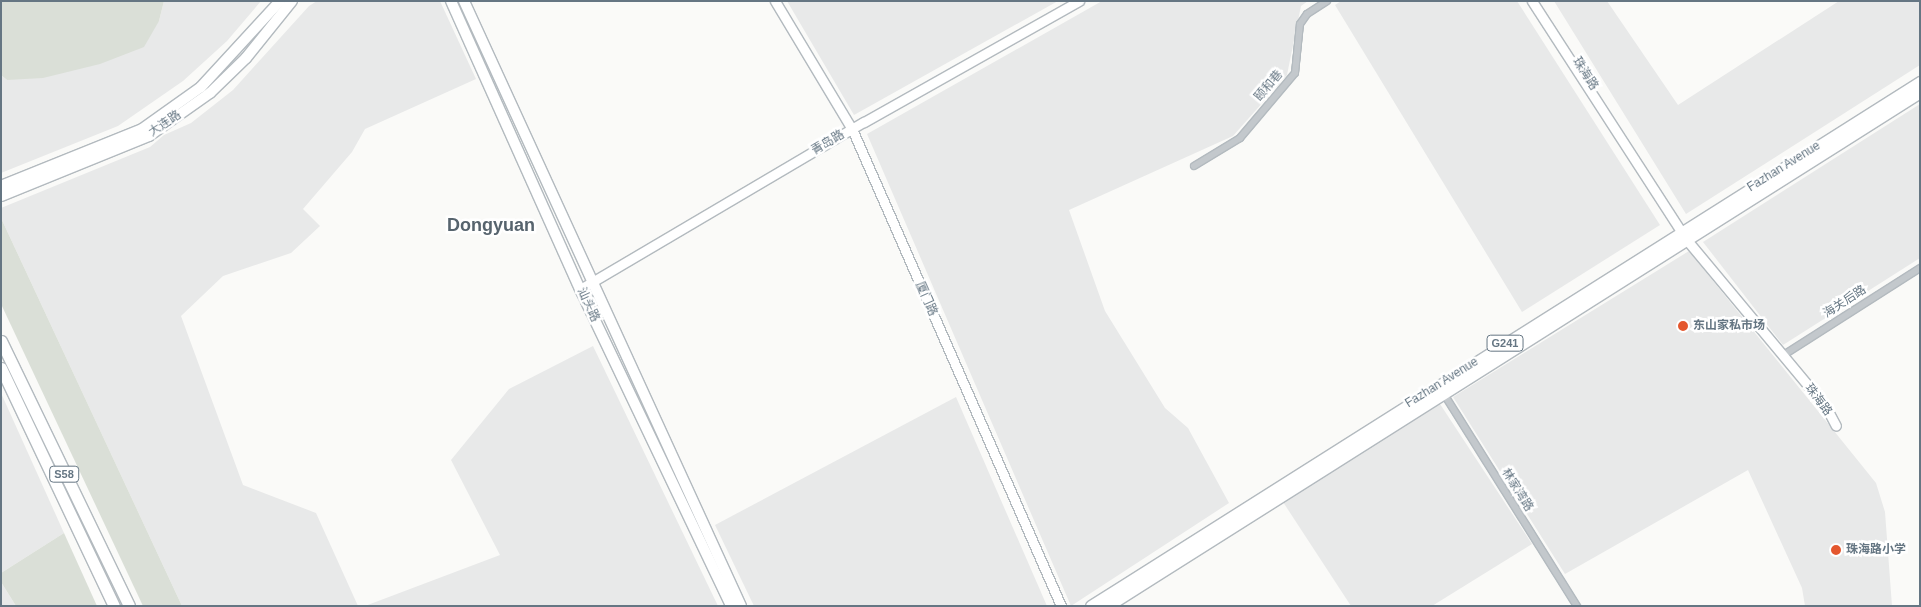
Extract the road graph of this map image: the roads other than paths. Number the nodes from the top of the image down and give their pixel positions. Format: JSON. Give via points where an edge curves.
{"nodes":[{"id":1,"x":280,"y":1,"type":"edge"},
{"id":2,"x":292,"y":1,"type":"edge"},
{"id":3,"x":451,"y":1,"type":"edge"},
{"id":4,"x":464,"y":1,"type":"edge"},
{"id":5,"x":775,"y":1,"type":"edge"},
{"id":6,"x":1079,"y":1,"type":"edge"},
{"id":7,"x":1327,"y":1,"type":"edge"},
{"id":8,"x":1532,"y":1,"type":"edge"},
{"id":9,"x":1539,"y":1,"type":"edge"},
{"id":10,"x":1920,"y":82,"type":"edge"},
{"id":11,"x":1920,"y":92,"type":"edge"},
{"id":12,"x":852,"y":129,"type":"junction"},
{"id":13,"x":1194,"y":166,"type":"dead end"},
{"id":14,"x":1,"y":186,"type":"edge"},
{"id":15,"x":1,"y":196,"type":"edge"},
{"id":16,"x":1685,"y":235,"type":"junction"},
{"id":17,"x":1920,"y":268,"type":"edge"},
{"id":18,"x":591,"y":283,"type":"junction"},
{"id":19,"x":580,"y":289,"type":"junction"},
{"id":20,"x":1,"y":341,"type":"edge"},
{"id":21,"x":1784,"y":355,"type":"junction"},
{"id":22,"x":1,"y":368,"type":"edge"},
{"id":23,"x":1441,"y":389,"type":"junction"},
{"id":24,"x":114,"y":606,"type":"edge"},
{"id":25,"x":129,"y":606,"type":"edge"},
{"id":26,"x":731,"y":606,"type":"edge"},
{"id":27,"x":741,"y":606,"type":"edge"},
{"id":28,"x":1062,"y":606,"type":"edge"},
{"id":29,"x":1091,"y":606,"type":"edge"},
{"id":30,"x":1107,"y":606,"type":"edge"},
{"id":31,"x":1577,"y":606,"type":"edge"}],
"edges":[{"from":1,"to":14,"type":"main road","name":"大连路","via":[[201,87],[142,129]]},
{"from":2,"to":15,"type":"main road","name":"大连路","via":[[246,58],[210,93],[149,136]]},
{"from":3,"to":19,"type":"main road","name":"汕头路"},
{"from":4,"to":18,"type":"main road","name":"汕头路"},
{"from":5,"to":12,"type":"street","name":"厦门路"},
{"from":6,"to":12,"type":"street","name":"青岛路"},
{"from":7,"to":13,"type":"street","name":"颐和巷","via":[[1307,14],[1300,24],[1295,74],[1240,138]]},
{"from":8,"to":16,"type":"street","name":"珠海路"},
{"from":9,"to":16,"type":"street","name":"珠海路"},
{"from":10,"to":16,"type":"highway","name":"Fazhan Avenue","number":"G241"},
{"from":11,"to":16,"type":"highway","name":"Fazhan Avenue","number":"G241"},
{"from":12,"to":18,"type":"street","name":"青岛路"},
{"from":12,"to":28,"type":"street","name":"厦门路"},
{"from":16,"to":21,"type":"street","name":"珠海路"},
{"from":16,"to":23,"type":"highway","name":"Fazhan Avenue","number":"G241"},
{"from":17,"to":21,"type":"street","name":"海关后路"},
{"from":18,"to":19,"type":"street","name":"青岛路"},
{"from":18,"to":27,"type":"main road","name":"汕头路"},
{"from":19,"to":26,"type":"main road","name":"汕头路"},
{"from":20,"to":25,"type":"highway","number":"S58"},
{"from":21,"to":21,"type":"street","name":"珠海路","via":[[1826,407],[1836,426],[1829,406]]},
{"from":22,"to":24,"type":"highway","number":"S58"},
{"from":23,"to":29,"type":"highway","name":"Fazhan Avenue","number":"G241"},
{"from":23,"to":30,"type":"highway","name":"Fazhan Avenue","number":"G241"},
{"from":23,"to":31,"type":"street","name":"林家湾路"}]}
